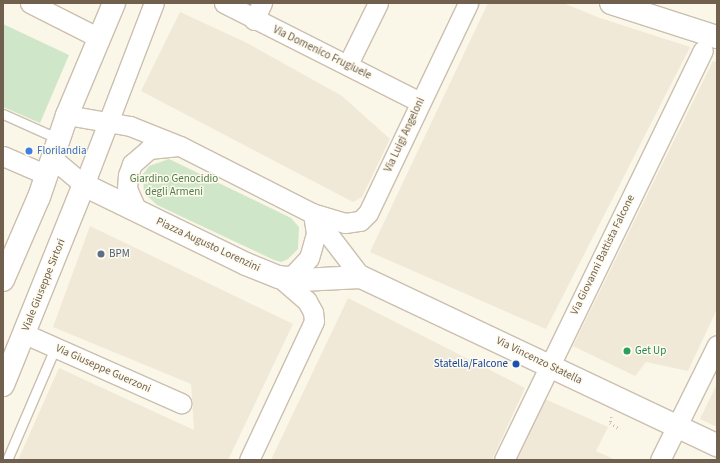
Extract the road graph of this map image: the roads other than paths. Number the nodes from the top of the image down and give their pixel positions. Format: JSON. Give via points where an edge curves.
{"nodes":[{"id":1,"x":30,"y":3,"type":"edge"},
{"id":2,"x":114,"y":3,"type":"edge"},
{"id":3,"x":154,"y":3,"type":"edge"},
{"id":4,"x":224,"y":3,"type":"edge"},
{"id":5,"x":378,"y":3,"type":"edge"},
{"id":6,"x":468,"y":3,"type":"edge"},
{"id":7,"x":611,"y":3,"type":"edge"},
{"id":8,"x":258,"y":11,"type":"edge"},
{"id":9,"x":99,"y":38,"type":"junction"},
{"id":10,"x":710,"y":44,"type":"edge"},
{"id":11,"x":348,"y":64,"type":"junction"},
{"id":12,"x":420,"y":102,"type":"junction"},
{"id":13,"x":3,"y":114,"type":"edge"},
{"id":14,"x":67,"y":115,"type":"junction"},
{"id":15,"x":109,"y":121,"type":"junction"},
{"id":16,"x":180,"y":146,"type":"junction"},
{"id":17,"x":3,"y":156,"type":"edge"},
{"id":18,"x":53,"y":157,"type":"junction"},
{"id":19,"x":84,"y":185,"type":"junction"},
{"id":20,"x":137,"y":211,"type":"junction"},
{"id":21,"x":312,"y":213,"type":"junction"},
{"id":22,"x":279,"y":277,"type":"junction"},
{"id":23,"x":361,"y":277,"type":"junction"},
{"id":24,"x":3,"y":280,"type":"edge"},
{"id":25,"x":25,"y":334,"type":"junction"},
{"id":26,"x":717,"y":346,"type":"edge"},
{"id":27,"x":55,"y":348,"type":"junction"},
{"id":28,"x":549,"y":365,"type":"junction"},
{"id":29,"x":3,"y":385,"type":"edge"},
{"id":30,"x":181,"y":403,"type":"dead end"},
{"id":31,"x":675,"y":427,"type":"junction"},
{"id":32,"x":717,"y":445,"type":"edge"},
{"id":33,"x":7,"y":460,"type":"edge"},
{"id":34,"x":249,"y":460,"type":"edge"},
{"id":35,"x":504,"y":460,"type":"edge"},
{"id":36,"x":660,"y":460,"type":"edge"}],
"edges":[{"from":1,"to":9,"type":"street"},
{"from":2,"to":9,"type":"street"},
{"from":3,"to":15,"type":"street"},
{"from":4,"to":8,"type":"street","name":"Via Domenico Frugiuele"},
{"from":5,"to":11,"type":"street"},
{"from":6,"to":12,"type":"street","name":"Via Luigi Angeloni"},
{"from":7,"to":10,"type":"street"},
{"from":8,"to":11,"type":"street","name":"Via Domenico Frugiuele"},
{"from":9,"to":14,"type":"street"},
{"from":10,"to":28,"type":"street","name":"Via Giovanni Battista Falcone"},
{"from":11,"to":12,"type":"street","name":"Via Domenico Frugiuele"},
{"from":12,"to":21,"type":"street","name":"Via Luigi Angeloni","via":[[364,218],[345,223]]},
{"from":13,"to":18,"type":"lane"},
{"from":14,"to":15,"type":"street"},
{"from":14,"to":18,"type":"street"},
{"from":15,"to":16,"type":"street","via":[[130,126]]},
{"from":15,"to":19,"type":"street"},
{"from":16,"to":20,"type":"street","via":[[149,149],[132,164],[128,175],[128,189]]},
{"from":16,"to":21,"type":"street"},
{"from":17,"to":18,"type":"street"},
{"from":18,"to":19,"type":"street"},
{"from":18,"to":24,"type":"street"},
{"from":19,"to":20,"type":"street","name":"Piazza Augusto Lorenzini"},
{"from":19,"to":25,"type":"street","name":"Viale Giuseppe Sirtori"},
{"from":20,"to":22,"type":"street","name":"Piazza Augusto Lorenzini"},
{"from":21,"to":22,"type":"street","via":[[316,233],[309,258],[293,275]]},
{"from":21,"to":23,"type":"street"},
{"from":22,"to":23,"type":"street","name":"Piazza Augusto Lorenzini","via":[[301,280]]},
{"from":22,"to":34,"type":"street","via":[[307,301],[313,312],[314,321]]},
{"from":23,"to":28,"type":"street","name":"Via Vincenzo Statella"},
{"from":25,"to":27,"type":"street","name":"Via Giuseppe Guerzoni"},
{"from":25,"to":29,"type":"street","name":"Viale Giuseppe Sirtori"},
{"from":26,"to":31,"type":"street"},
{"from":27,"to":30,"type":"street","name":"Via Giuseppe Guerzoni"},
{"from":27,"to":33,"type":"lane"},
{"from":28,"to":31,"type":"street","name":"Via Vincenzo Statella"},
{"from":28,"to":35,"type":"street","name":"Via Giovanni Battista Falcone"},
{"from":31,"to":32,"type":"street","name":"Via Vincenzo Statella"},
{"from":31,"to":36,"type":"street"}]}
